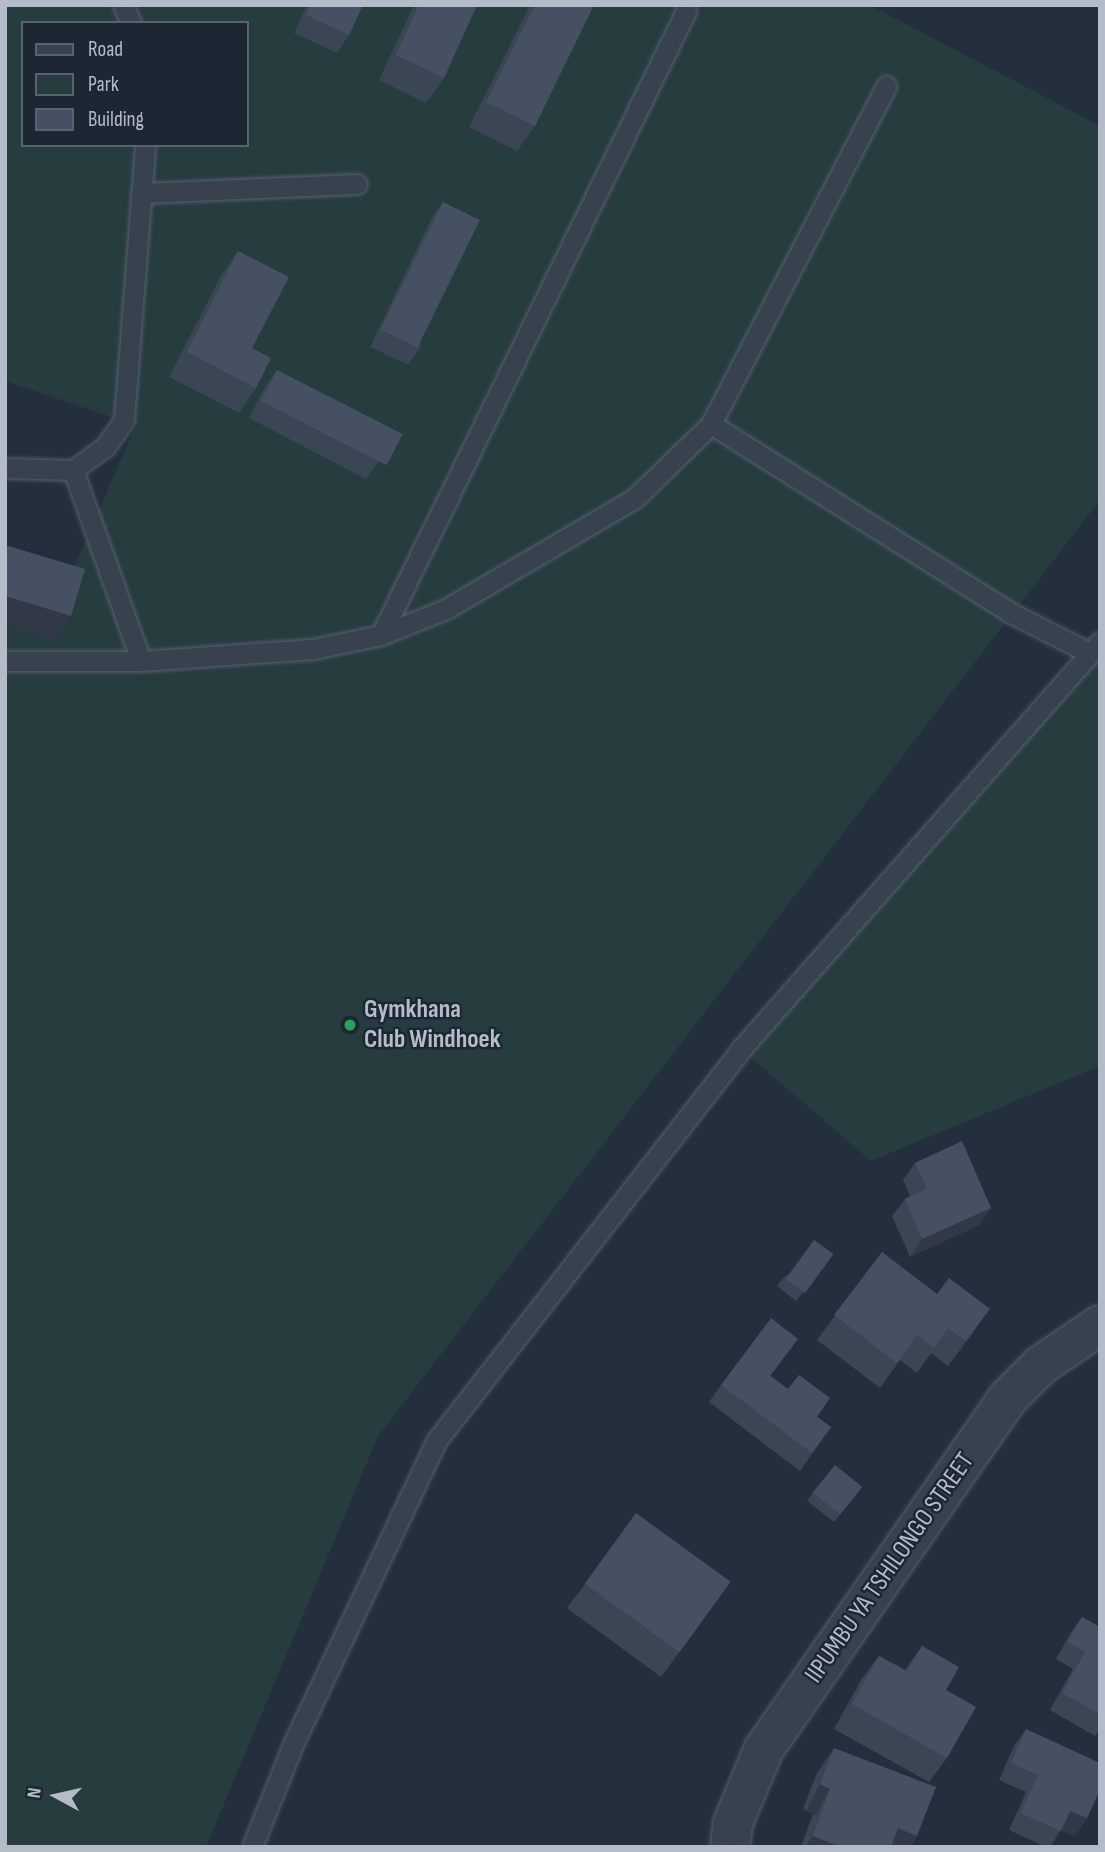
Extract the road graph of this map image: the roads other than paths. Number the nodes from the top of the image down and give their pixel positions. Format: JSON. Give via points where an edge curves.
{"nodes":[{"id":1,"x":123,"y":5,"type":"edge"},
{"id":2,"x":686,"y":11,"type":"dead end"},
{"id":3,"x":130,"y":21,"type":"edge"},
{"id":4,"x":886,"y":86,"type":"dead end"},
{"id":5,"x":145,"y":147,"type":"edge"},
{"id":6,"x":357,"y":184,"type":"dead end"},
{"id":7,"x":141,"y":193,"type":"junction"},
{"id":8,"x":711,"y":424,"type":"junction"},
{"id":9,"x":5,"y":468,"type":"edge"},
{"id":10,"x":73,"y":470,"type":"junction"},
{"id":11,"x":381,"y":635,"type":"junction"},
{"id":12,"x":1095,"y":648,"type":"edge"},
{"id":13,"x":5,"y":661,"type":"edge"},
{"id":14,"x":141,"y":661,"type":"junction"},
{"id":15,"x":1100,"y":1325,"type":"edge"},
{"id":16,"x":252,"y":1847,"type":"edge"},
{"id":17,"x":730,"y":1847,"type":"edge"}],
"edges":[{"from":1,"to":3,"type":"lane"},
{"from":2,"to":11,"type":"lane"},
{"from":4,"to":8,"type":"lane"},
{"from":5,"to":7,"type":"lane"},
{"from":6,"to":7,"type":"lane"},
{"from":7,"to":10,"type":"lane","via":[[124,420],[105,447]]},
{"from":8,"to":11,"type":"lane","via":[[635,498],[446,609]]},
{"from":8,"to":12,"type":"lane","via":[[1011,613]]},
{"from":9,"to":10,"type":"lane"},
{"from":10,"to":14,"type":"lane"},
{"from":11,"to":14,"type":"lane","via":[[313,649]]},
{"from":12,"to":16,"type":"lane","via":[[741,1049],[437,1440],[294,1742]]},
{"from":13,"to":14,"type":"lane"},
{"from":15,"to":17,"type":"street","name":"IIPUMBU YA TSHILONGO STREET","via":[[1041,1365],[1007,1399],[764,1749],[733,1822]]}]}
